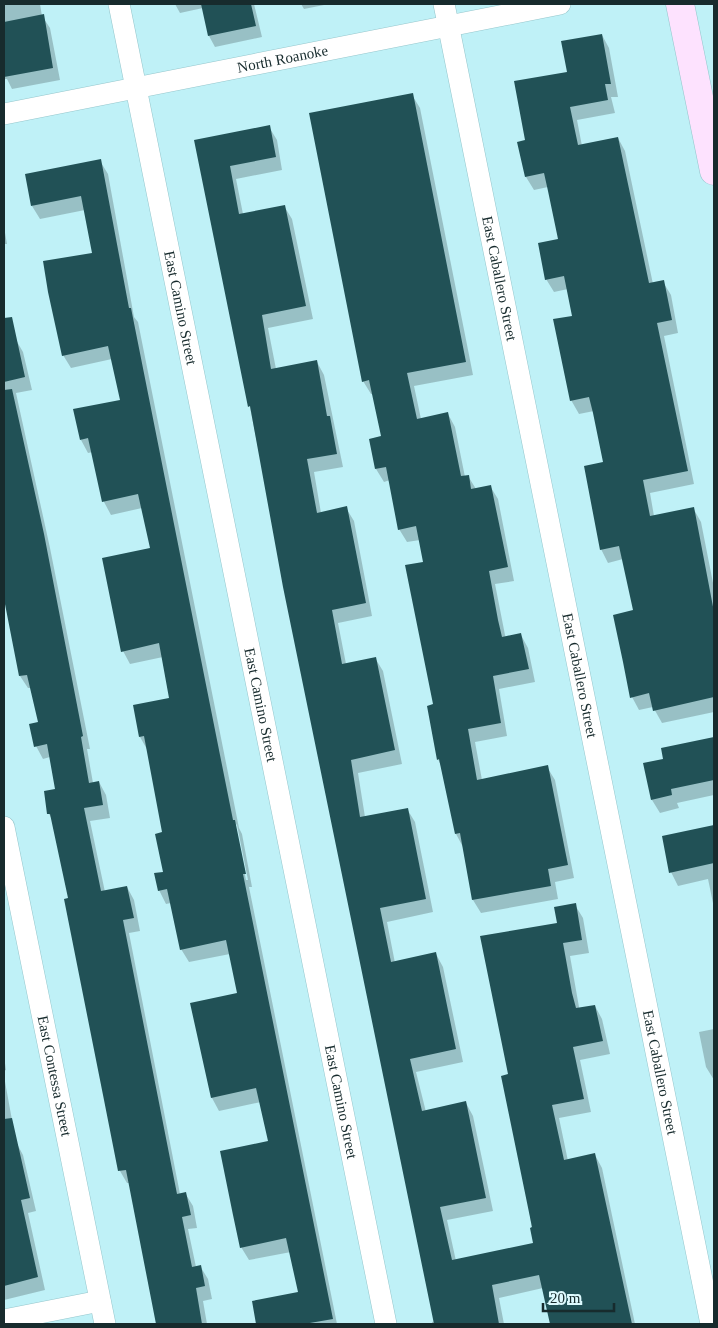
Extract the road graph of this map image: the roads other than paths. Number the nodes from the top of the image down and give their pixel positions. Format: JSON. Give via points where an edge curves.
{"nodes":[{"id":1,"x":119,"y":4,"type":"edge"},
{"id":2,"x":444,"y":4,"type":"edge"},
{"id":3,"x":560,"y":4,"type":"edge"},
{"id":4,"x":680,"y":4,"type":"edge"},
{"id":5,"x":449,"y":26,"type":"junction"},
{"id":6,"x":136,"y":86,"type":"junction"},
{"id":7,"x":4,"y":114,"type":"edge"},
{"id":8,"x":714,"y":171,"type":"edge"},
{"id":9,"x":4,"y":827,"type":"edge"},
{"id":10,"x":100,"y":1301,"type":"junction"},
{"id":11,"x":4,"y":1320,"type":"edge"},
{"id":12,"x":105,"y":1324,"type":"edge"},
{"id":13,"x":386,"y":1324,"type":"edge"},
{"id":14,"x":711,"y":1324,"type":"edge"}],
"edges":[{"from":1,"to":6,"type":"street","name":"East Camino Street"},
{"from":2,"to":5,"type":"street","name":"East Caballero Street"},
{"from":3,"to":5,"type":"street","name":"North Roanoke"},
{"from":4,"to":8,"type":"main road"},
{"from":5,"to":6,"type":"street","name":"North Roanoke"},
{"from":5,"to":14,"type":"street","name":"East Caballero Street"},
{"from":6,"to":7,"type":"street","name":"North Roanoke"},
{"from":6,"to":13,"type":"street","name":"East Camino Street"},
{"from":9,"to":10,"type":"street","name":"East Contessa Street"},
{"from":10,"to":11,"type":"street"},
{"from":10,"to":12,"type":"street","name":"East Contessa Street"}]}
